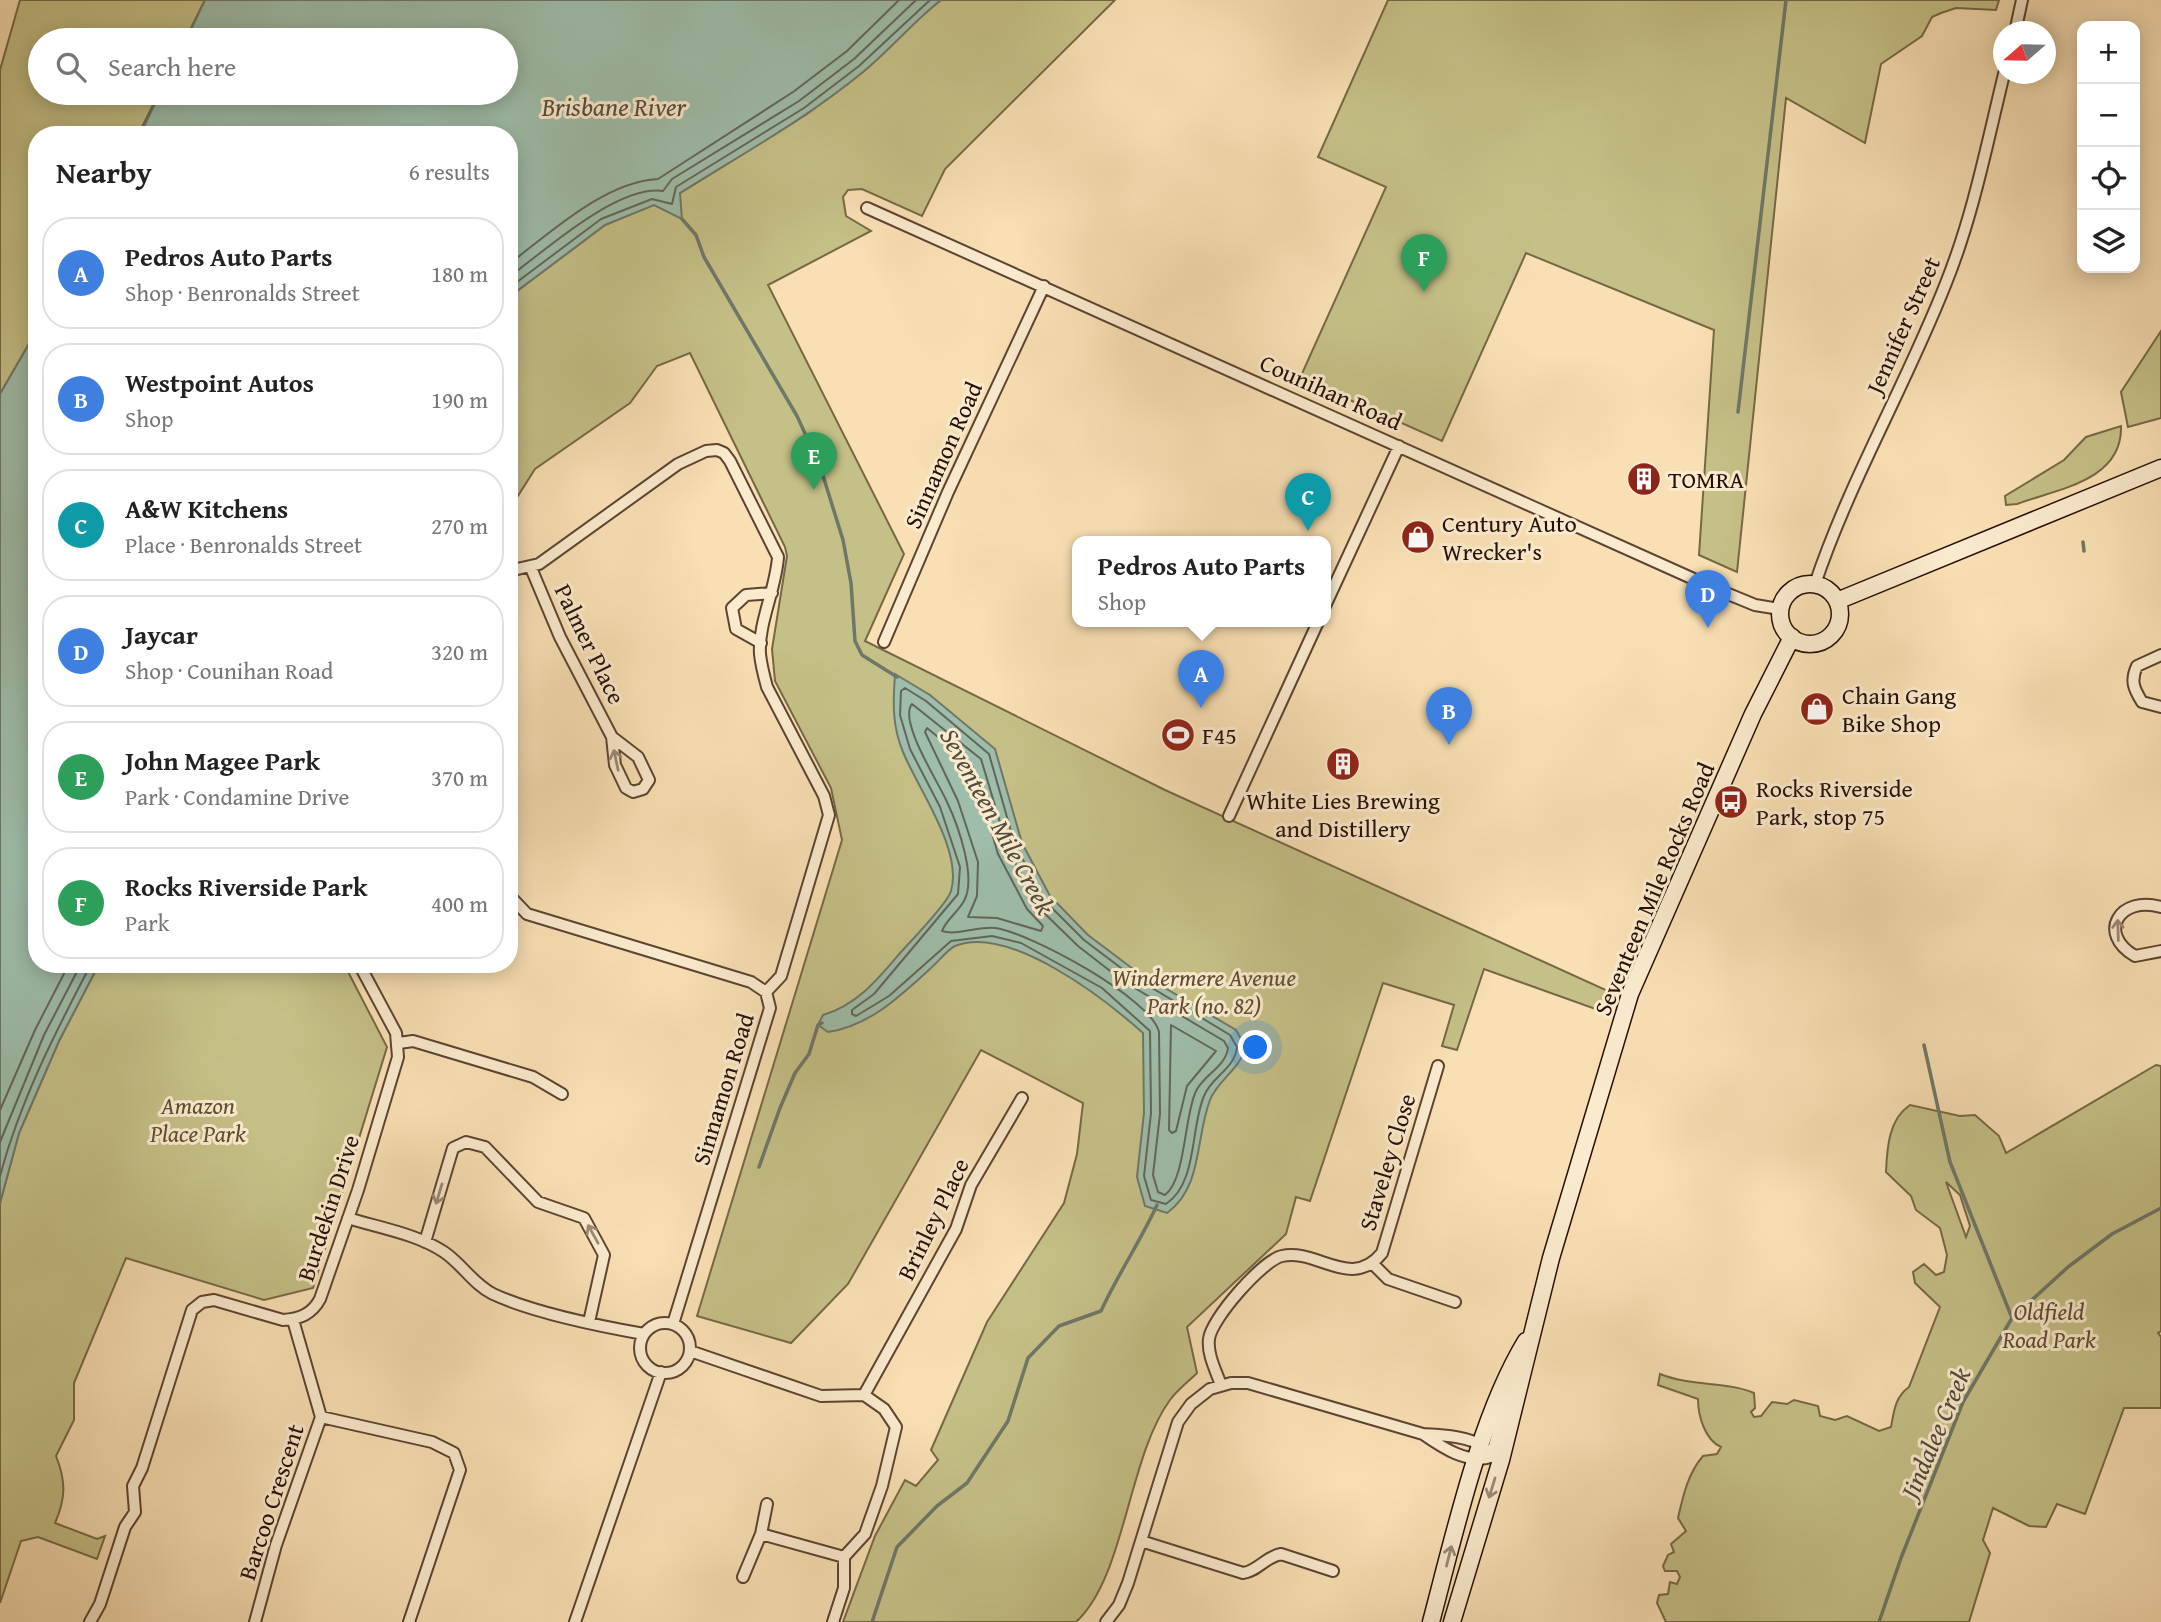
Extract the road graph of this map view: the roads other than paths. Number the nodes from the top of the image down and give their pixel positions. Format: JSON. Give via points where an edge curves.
{"nodes":[{"id":1,"x":2022,"y":0,"type":"edge"},
{"id":2,"x":2017,"y":21,"type":"edge"},
{"id":3,"x":2002,"y":84,"type":"edge"},
{"id":4,"x":867,"y":208,"type":"dead end"},
{"id":5,"x":1044,"y":286,"type":"junction"},
{"id":6,"x":1399,"y":446,"type":"junction"},
{"id":7,"x":2161,"y":468,"type":"edge"},
{"id":8,"x":531,"y":568,"type":"junction"},
{"id":9,"x":518,"y":570,"type":"edge"},
{"id":10,"x":1815,"y":584,"type":"junction"},
{"id":11,"x":772,"y":593,"type":"junction"},
{"id":12,"x":1331,"y":593,"type":"edge"},
{"id":13,"x":1837,"y":601,"type":"junction"},
{"id":14,"x":1780,"y":609,"type":"junction"},
{"id":15,"x":1316,"y":627,"type":"edge"},
{"id":16,"x":1792,"y":638,"type":"junction"},
{"id":17,"x":884,"y":642,"type":"dead end"},
{"id":18,"x":761,"y":643,"type":"junction"},
{"id":19,"x":2161,"y":655,"type":"edge"},
{"id":20,"x":2161,"y":707,"type":"edge"},
{"id":21,"x":612,"y":737,"type":"junction"},
{"id":22,"x":1229,"y":816,"type":"dead end"},
{"id":23,"x":518,"y":904,"type":"edge"},
{"id":24,"x":2161,"y":906,"type":"edge"},
{"id":25,"x":2161,"y":951,"type":"edge"},
{"id":26,"x":364,"y":973,"type":"edge"},
{"id":27,"x":766,"y":992,"type":"junction"},
{"id":28,"x":399,"y":1043,"type":"junction"},
{"id":29,"x":1438,"y":1066,"type":"dead end"},
{"id":30,"x":562,"y":1094,"type":"dead end"},
{"id":31,"x":1021,"y":1098,"type":"dead end"},
{"id":32,"x":348,"y":1218,"type":"junction"},
{"id":33,"x":425,"y":1242,"type":"junction"},
{"id":34,"x":1373,"y":1264,"type":"junction"},
{"id":35,"x":1455,"y":1301,"type":"dead end"},
{"id":36,"x":293,"y":1320,"type":"junction"},
{"id":37,"x":589,"y":1322,"type":"junction"},
{"id":38,"x":673,"y":1324,"type":"junction"},
{"id":39,"x":1535,"y":1327,"type":"junction"},
{"id":40,"x":644,"y":1334,"type":"junction"},
{"id":41,"x":690,"y":1351,"type":"junction"},
{"id":42,"x":661,"y":1372,"type":"junction"},
{"id":43,"x":1221,"y":1385,"type":"junction"},
{"id":44,"x":864,"y":1395,"type":"junction"},
{"id":45,"x":321,"y":1417,"type":"junction"},
{"id":46,"x":1488,"y":1456,"type":"junction"},
{"id":47,"x":767,"y":1504,"type":"dead end"},
{"id":48,"x":761,"y":1534,"type":"junction"},
{"id":49,"x":1141,"y":1541,"type":"junction"},
{"id":50,"x":844,"y":1557,"type":"junction"},
{"id":51,"x":1333,"y":1571,"type":"dead end"},
{"id":52,"x":743,"y":1577,"type":"dead end"},
{"id":53,"x":90,"y":1622,"type":"edge"},
{"id":54,"x":255,"y":1622,"type":"edge"},
{"id":55,"x":410,"y":1622,"type":"edge"},
{"id":56,"x":575,"y":1622,"type":"edge"},
{"id":57,"x":832,"y":1622,"type":"edge"},
{"id":58,"x":1106,"y":1622,"type":"edge"},
{"id":59,"x":1432,"y":1622,"type":"edge"},
{"id":60,"x":1452,"y":1622,"type":"edge"}],
"edges":[{"from":1,"to":2,"type":"street"},
{"from":3,"to":10,"type":"street","name":"Jennifer Street","via":[[1963,241],[1836,523]]},
{"from":4,"to":5,"type":"street","name":"Counihan Road"},
{"from":5,"to":6,"type":"street","name":"Counihan Road"},
{"from":5,"to":17,"type":"street","name":"Sinnamon Road"},
{"from":6,"to":12,"type":"street"},
{"from":6,"to":14,"type":"street","name":"Counihan Road","via":[[1716,589]]},
{"from":7,"to":13,"type":"main road"},
{"from":8,"to":9,"type":"street"},
{"from":8,"to":11,"type":"street","via":[[678,464],[717,450],[730,461],[776,550]]},
{"from":8,"to":21,"type":"street","name":"Palmer Place","via":[[560,637]]},
{"from":10,"to":13,"type":"main road"},
{"from":10,"to":14,"type":"main road","via":[[1791,590]]},
{"from":11,"to":18,"type":"street"},
{"from":11,"to":18,"type":"street","via":[[746,594],[732,608],[736,629]]},
{"from":13,"to":16,"type":"main road","via":[[1839,620],[1830,636],[1811,644]]},
{"from":14,"to":16,"type":"main road","via":[[1782,625]]},
{"from":15,"to":22,"type":"street"},
{"from":16,"to":39,"type":"main road","name":"Seventeen Mile Rocks Road","via":[[1753,714],[1630,994],[1551,1258]]},
{"from":18,"to":27,"type":"street","name":"Sinnamon Road","via":[[767,687],[829,809],[780,976]]},
{"from":19,"to":20,"type":"street","via":[[2137,666],[2132,677],[2142,702]]},
{"from":21,"to":21,"type":"street","name":"Palmer Place","one_way":true,"via":[[638,757],[649,780],[643,789],[633,792],[626,788],[615,765]]},
{"from":23,"to":27,"type":"street","via":[[527,914],[751,982]]},
{"from":25,"to":24,"type":"street","one_way":true,"via":[[2135,956],[2119,942],[2115,930],[2125,908],[2140,903]]},
{"from":26,"to":28,"type":"street"},
{"from":27,"to":38,"type":"street","name":"Sinnamon Road","via":[[770,1008]]},
{"from":28,"to":30,"type":"street","via":[[413,1041],[533,1077]]},
{"from":28,"to":32,"type":"street","name":"Burdekin Drive"},
{"from":29,"to":34,"type":"street","name":"Staveley Close","via":[[1382,1253]]},
{"from":31,"to":44,"type":"street","name":"Brinley Place","via":[[971,1185],[956,1229]]},
{"from":32,"to":33,"type":"street"},
{"from":32,"to":36,"type":"street","name":"Burdekin Drive","via":[[315,1309]]},
{"from":33,"to":37,"type":"street","via":[[446,1253],[489,1292]]},
{"from":37,"to":33,"type":"street","one_way":true,"via":[[604,1255],[584,1218],[538,1202],[485,1147],[466,1142],[453,1148]]},
{"from":34,"to":35,"type":"street","via":[[1388,1279]]},
{"from":34,"to":43,"type":"street","name":"Staveley Close","via":[[1347,1270],[1281,1255],[1264,1265],[1211,1332],[1209,1348]]},
{"from":36,"to":45,"type":"street"},
{"from":36,"to":53,"type":"street","via":[[214,1300],[192,1310],[133,1486],[135,1512],[125,1527]]},
{"from":37,"to":40,"type":"street"},
{"from":38,"to":40,"type":"street","via":[[657,1324]]},
{"from":38,"to":41,"type":"street","via":[[686,1334]]},
{"from":39,"to":46,"type":"main road","name":"Seventeen Mile Rocks Road","via":[[1523,1375]]},
{"from":39,"to":46,"type":"main road","name":"Seventeen Mile Rocks Road","via":[[1509,1370]]},
{"from":40,"to":42,"type":"street","via":[[642,1358]]},
{"from":41,"to":42,"type":"street","via":[[683,1365]]},
{"from":41,"to":44,"type":"street","via":[[821,1396]]},
{"from":42,"to":56,"type":"street"},
{"from":43,"to":46,"type":"street","via":[[1260,1385],[1423,1434],[1444,1449]]},
{"from":43,"to":49,"type":"street","via":[[1201,1395],[1178,1422]]},
{"from":44,"to":50,"type":"street","via":[[884,1409],[896,1427],[865,1534]]},
{"from":45,"to":54,"type":"street","name":"Barcoo Crescent","via":[[276,1545]]},
{"from":45,"to":55,"type":"street","name":"Barcoo Crescent","via":[[432,1443],[454,1453],[460,1470]]},
{"from":59,"to":46,"type":"main road","name":"Seventeen Mile Rocks Road","one_way":true},
{"from":46,"to":60,"type":"main road","name":"Seventeen Mile Rocks Road","one_way":true},
{"from":47,"to":48,"type":"street"},
{"from":48,"to":50,"type":"street"},
{"from":48,"to":52,"type":"street"},
{"from":49,"to":51,"type":"street","via":[[1242,1573],[1253,1572],[1281,1554]]},
{"from":49,"to":58,"type":"street","via":[[1119,1605]]},
{"from":50,"to":57,"type":"street","via":[[844,1588]]}]}
